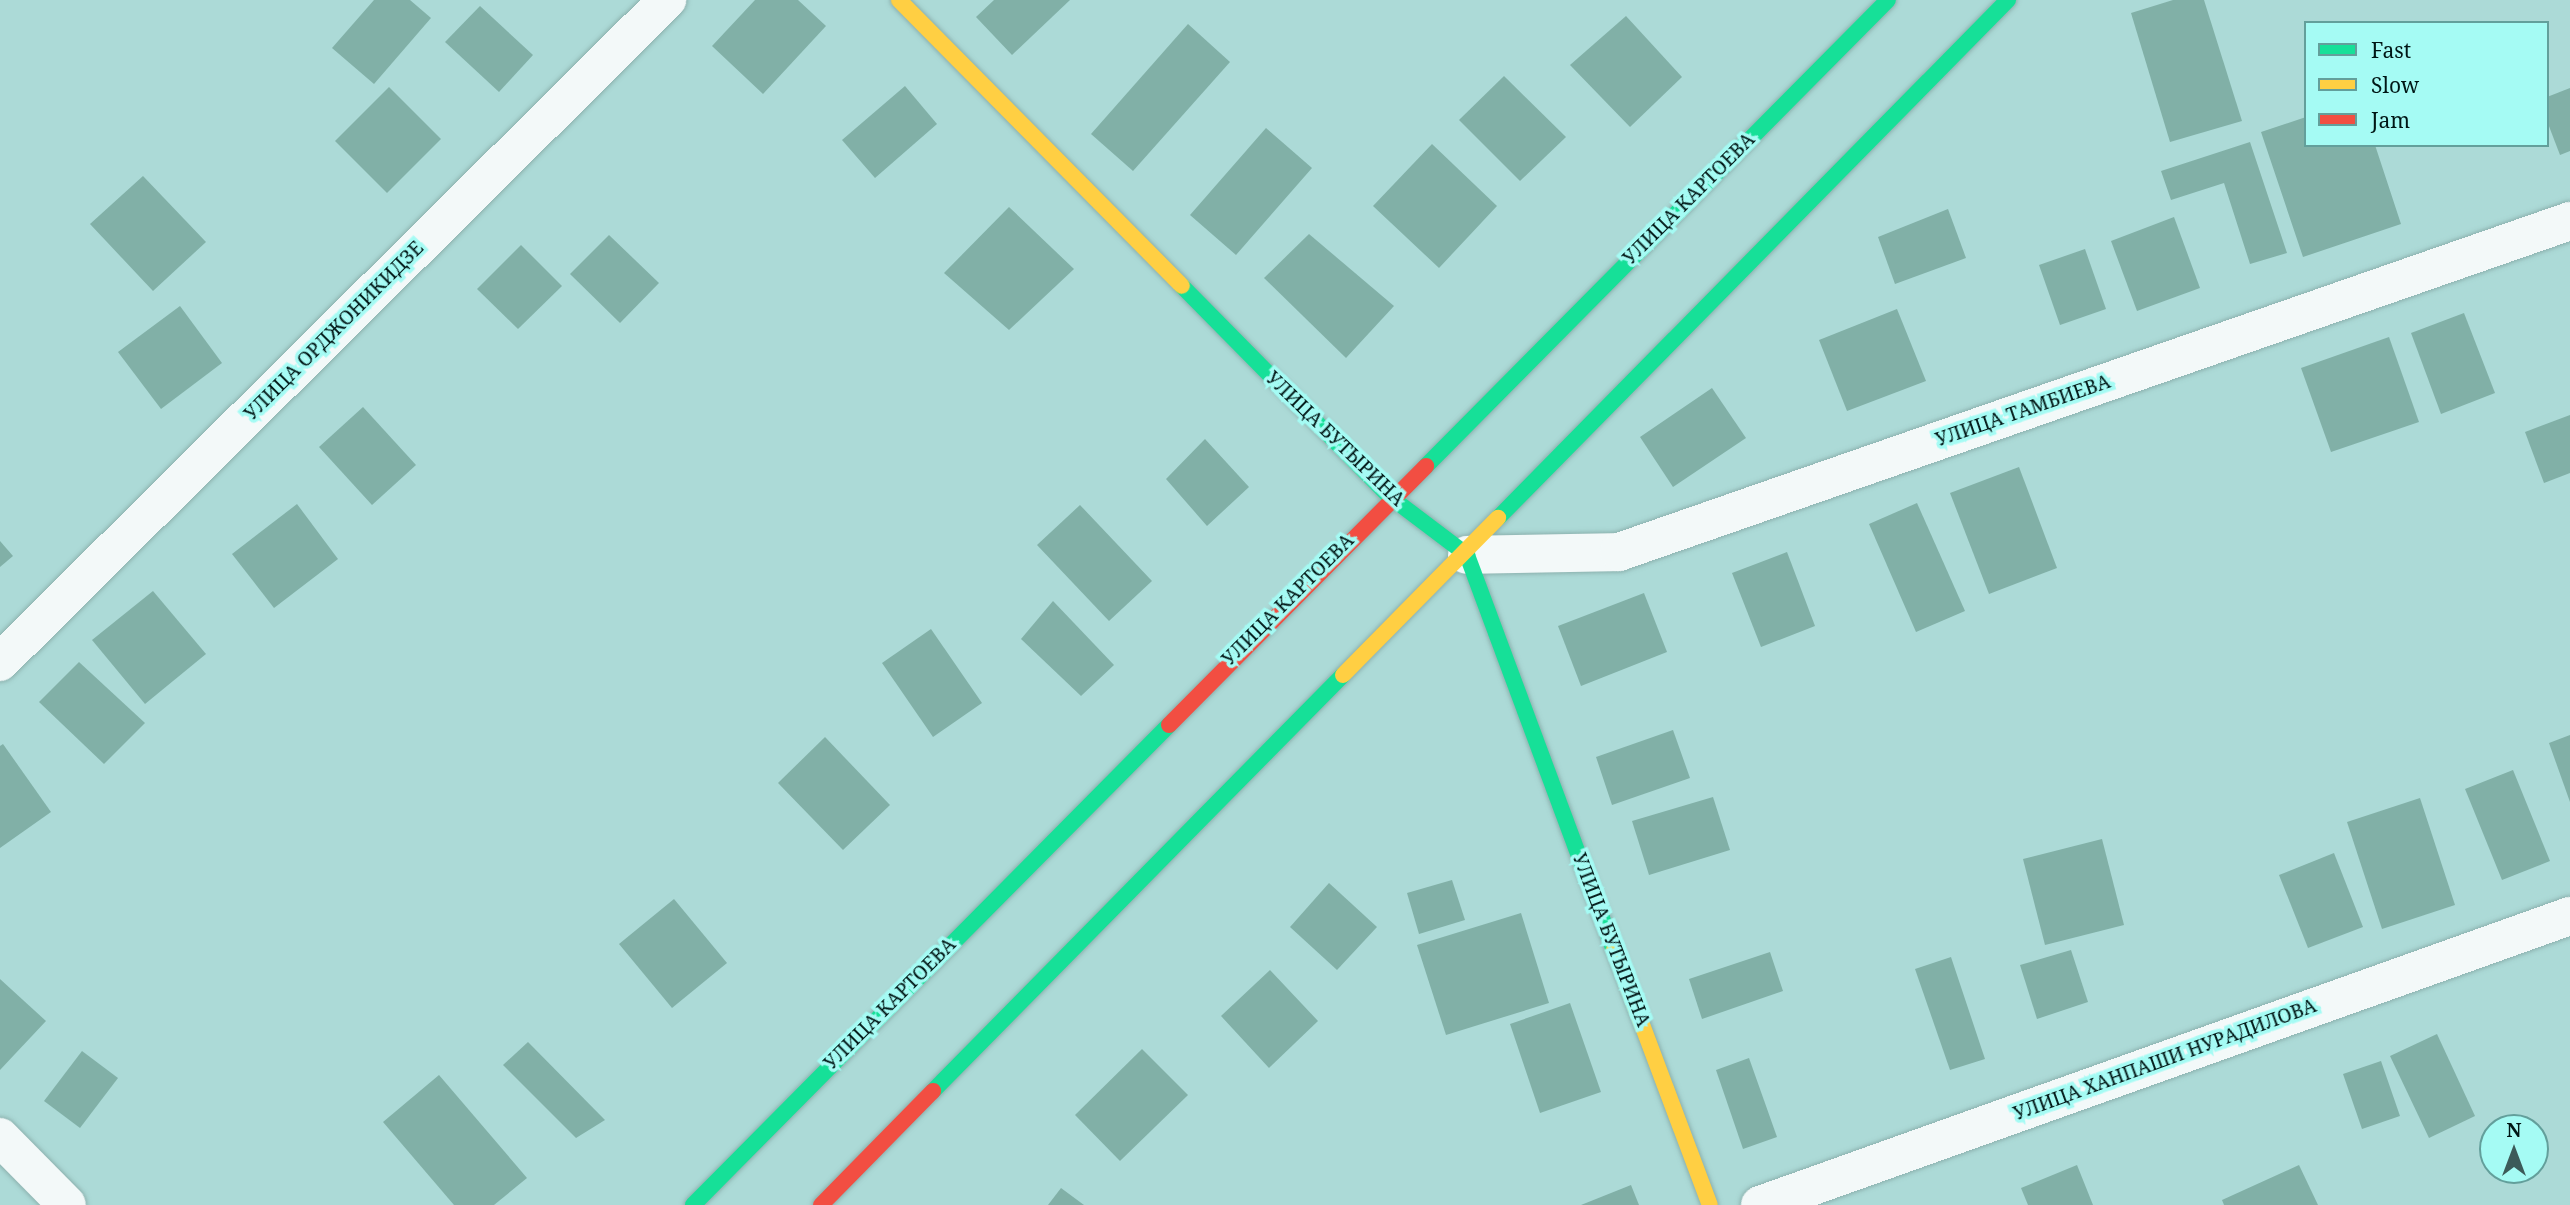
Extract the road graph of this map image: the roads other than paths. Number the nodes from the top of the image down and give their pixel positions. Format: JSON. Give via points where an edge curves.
{"nodes":[{"id":1,"x":667,"y":0,"type":"edge"},
{"id":2,"x":899,"y":0,"type":"edge"},
{"id":3,"x":1888,"y":0,"type":"edge"},
{"id":4,"x":2008,"y":0,"type":"edge"},
{"id":5,"x":2570,"y":221,"type":"edge"},
{"id":6,"x":1390,"y":496,"type":"junction"},
{"id":7,"x":1467,"y":555,"type":"junction"},
{"id":8,"x":0,"y":662,"type":"edge"},
{"id":9,"x":2570,"y":916,"type":"edge"},
{"id":10,"x":0,"y":1137,"type":"edge"},
{"id":11,"x":67,"y":1205,"type":"edge"},
{"id":12,"x":693,"y":1205,"type":"edge"},
{"id":13,"x":821,"y":1205,"type":"edge"},
{"id":14,"x":1710,"y":1205,"type":"edge"},
{"id":15,"x":1760,"y":1205,"type":"edge"}],
"edges":[{"from":1,"to":8,"type":"street","name":"УЛИЦА ОРДЖОНИКИДЗЕ"},
{"from":2,"to":6,"type":"main road","name":"УЛИЦА БУТЫРИНА"},
{"from":3,"to":6,"type":"main road","name":"УЛИЦА КАРТОЕВА"},
{"from":4,"to":7,"type":"main road"},
{"from":5,"to":7,"type":"street","name":"УЛИЦА ТАМБИЕВА","via":[[1619,552]]},
{"from":6,"to":7,"type":"main road","name":"УЛИЦА БУТЫРИНА"},
{"from":6,"to":12,"type":"main road","name":"УЛИЦА КАРТОЕВА"},
{"from":7,"to":13,"type":"main road"},
{"from":7,"to":14,"type":"main road","name":"УЛИЦА БУТЫРИНА"},
{"from":9,"to":15,"type":"street","name":"УЛИЦА ХАНПАШИ НУРАДИЛОВА"},
{"from":10,"to":11,"type":"street"}]}
